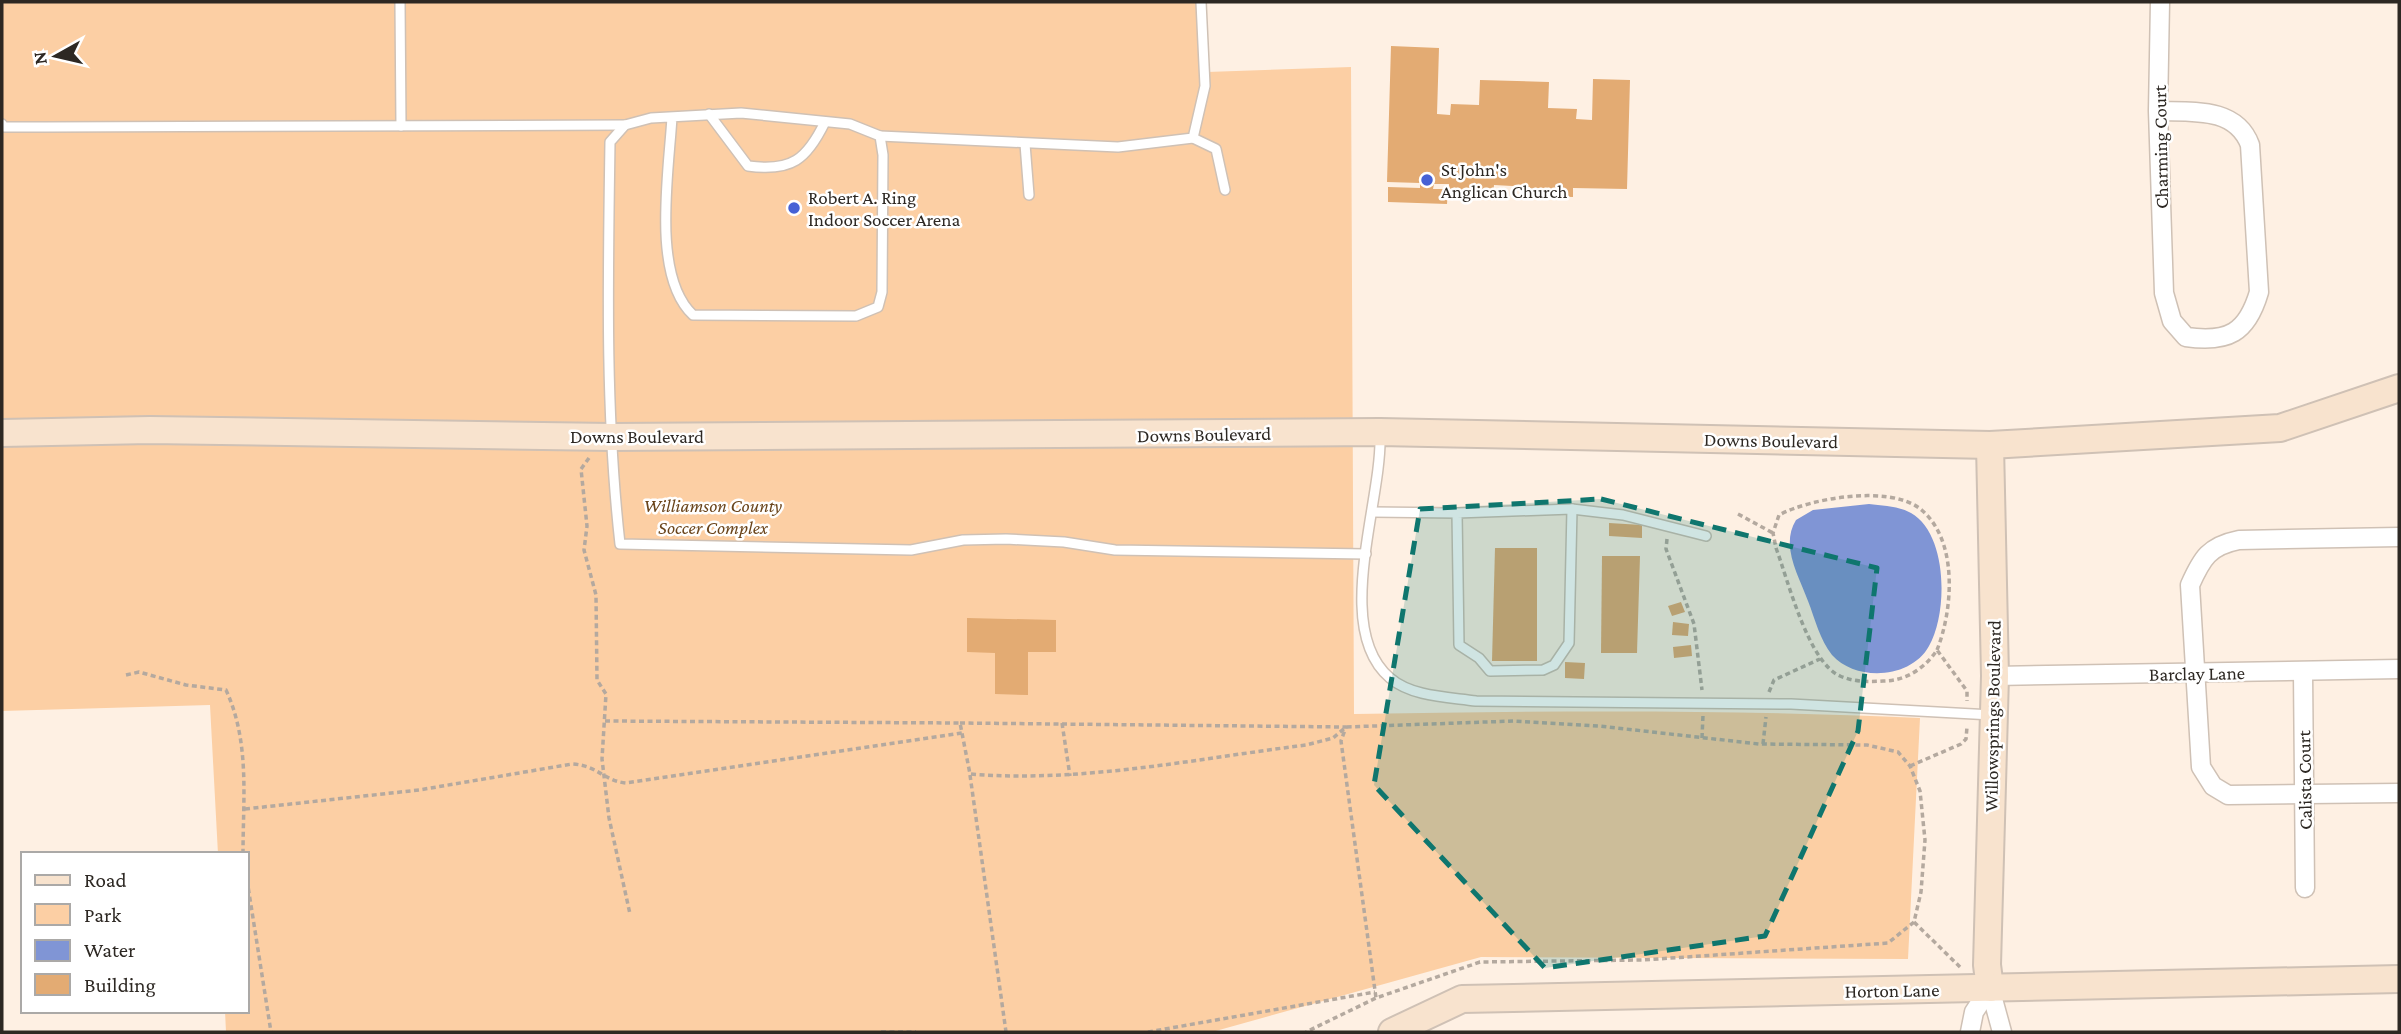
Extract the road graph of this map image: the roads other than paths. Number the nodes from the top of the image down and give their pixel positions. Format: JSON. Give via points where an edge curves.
{"nodes":[{"id":1,"x":400,"y":2,"type":"edge"},
{"id":2,"x":1201,"y":2,"type":"edge"},
{"id":3,"x":2160,"y":2,"type":"edge"},
{"id":4,"x":2158,"y":111,"type":"junction"},
{"id":5,"x":709,"y":114,"type":"junction"},
{"id":6,"x":671,"y":117,"type":"junction"},
{"id":7,"x":825,"y":122,"type":"junction"},
{"id":8,"x":2,"y":124,"type":"edge"},
{"id":9,"x":625,"y":125,"type":"junction"},
{"id":10,"x":401,"y":126,"type":"junction"},
{"id":11,"x":880,"y":136,"type":"junction"},
{"id":12,"x":1192,"y":138,"type":"junction"},
{"id":13,"x":1025,"y":144,"type":"junction"},
{"id":14,"x":1225,"y":190,"type":"dead end"},
{"id":15,"x":1029,"y":195,"type":"dead end"},
{"id":16,"x":2399,"y":388,"type":"edge"},
{"id":17,"x":1380,"y":432,"type":"junction"},
{"id":18,"x":2,"y":433,"type":"edge"},
{"id":19,"x":611,"y":437,"type":"junction"},
{"id":20,"x":1990,"y":445,"type":"junction"},
{"id":21,"x":1572,"y":509,"type":"junction"},
{"id":22,"x":1372,"y":512,"type":"junction"},
{"id":23,"x":1457,"y":513,"type":"junction"},
{"id":24,"x":1706,"y":536,"type":"dead end"},
{"id":25,"x":2399,"y":537,"type":"edge"},
{"id":26,"x":1366,"y":554,"type":"junction"},
{"id":27,"x":2399,"y":669,"type":"edge"},
{"id":28,"x":2303,"y":672,"type":"junction"},
{"id":29,"x":2193,"y":673,"type":"junction"},
{"id":30,"x":1995,"y":676,"type":"junction"},
{"id":31,"x":1994,"y":715,"type":"junction"},
{"id":32,"x":2305,"y":793,"type":"junction"},
{"id":33,"x":2399,"y":793,"type":"edge"},
{"id":34,"x":2305,"y":888,"type":"dead end"},
{"id":35,"x":2399,"y":979,"type":"edge"},
{"id":36,"x":1990,"y":988,"type":"junction"},
{"id":37,"x":1392,"y":1032,"type":"edge"},
{"id":38,"x":1970,"y":1032,"type":"edge"},
{"id":39,"x":2001,"y":1032,"type":"edge"}],
"edges":[{"from":1,"to":10,"type":"lane"},
{"from":2,"to":12,"type":"lane","via":[[1205,86]]},
{"from":3,"to":4,"type":"street","name":"Charming Court"},
{"from":4,"to":4,"type":"street","name":"Charming Court","via":[[2164,293],[2172,321],[2186,337],[2225,338],[2253,313],[2259,292],[2250,145],[2245,131],[2228,117]]},
{"from":5,"to":6,"type":"lane"},
{"from":5,"to":7,"type":"lane"},
{"from":5,"to":7,"type":"lane","via":[[748,166],[769,169],[793,164],[813,147]]},
{"from":6,"to":9,"type":"lane"},
{"from":6,"to":11,"type":"lane","via":[[666,252],[671,283],[692,315],[856,316],[878,307],[882,292]]},
{"from":7,"to":11,"type":"lane","via":[[850,124]]},
{"from":8,"to":10,"type":"lane","via":[[46,128]]},
{"from":9,"to":10,"type":"lane"},
{"from":9,"to":19,"type":"lane","via":[[610,142],[607,347]]},
{"from":11,"to":13,"type":"lane"},
{"from":12,"to":13,"type":"lane","via":[[1118,147]]},
{"from":12,"to":14,"type":"lane","via":[[1216,149]]},
{"from":13,"to":15,"type":"lane"},
{"from":16,"to":20,"type":"street","name":"Downs Boulevard","via":[[2280,428]]},
{"from":17,"to":19,"type":"street","name":"Downs Boulevard"},
{"from":17,"to":20,"type":"street","name":"Downs Boulevard"},
{"from":17,"to":22,"type":"lane","via":[[1381,466]]},
{"from":18,"to":19,"type":"street","name":"Downs Boulevard","via":[[150,430]]},
{"from":19,"to":26,"type":"lane","via":[[620,544],[912,550],[963,540],[1006,539],[1115,550]]},
{"from":20,"to":30,"type":"street","name":"Willowsprings Boulevard"},
{"from":21,"to":23,"type":"lane"},
{"from":21,"to":23,"type":"lane","via":[[1569,642],[1554,665],[1530,670],[1490,671],[1459,645]]},
{"from":21,"to":24,"type":"lane","via":[[1623,515]]},
{"from":22,"to":23,"type":"lane"},
{"from":22,"to":26,"type":"lane"},
{"from":25,"to":29,"type":"street","via":[[2218,544],[2199,564],[2190,585]]},
{"from":26,"to":31,"type":"lane","via":[[1363,632],[1377,663],[1391,679],[1429,695],[1476,701],[1791,704]]},
{"from":27,"to":28,"type":"street","name":"Barclay Lane"},
{"from":28,"to":29,"type":"street","name":"Barclay Lane"},
{"from":28,"to":32,"type":"street","name":"Calista Court"},
{"from":29,"to":30,"type":"street","name":"Barclay Lane"},
{"from":29,"to":32,"type":"street","via":[[2201,767],[2213,786],[2228,796]]},
{"from":30,"to":31,"type":"street","name":"Willowsprings Boulevard"},
{"from":31,"to":36,"type":"street","name":"Willowsprings Boulevard"},
{"from":32,"to":33,"type":"street"},
{"from":32,"to":34,"type":"street","name":"Calista Court"},
{"from":35,"to":36,"type":"street","name":"Horton Lane"},
{"from":36,"to":37,"type":"street","name":"Horton Lane","via":[[1462,999]]},
{"from":36,"to":38,"type":"street","via":[[1974,1012]]},
{"from":36,"to":39,"type":"street","name":"Willowsprings Boulevard"}]}
